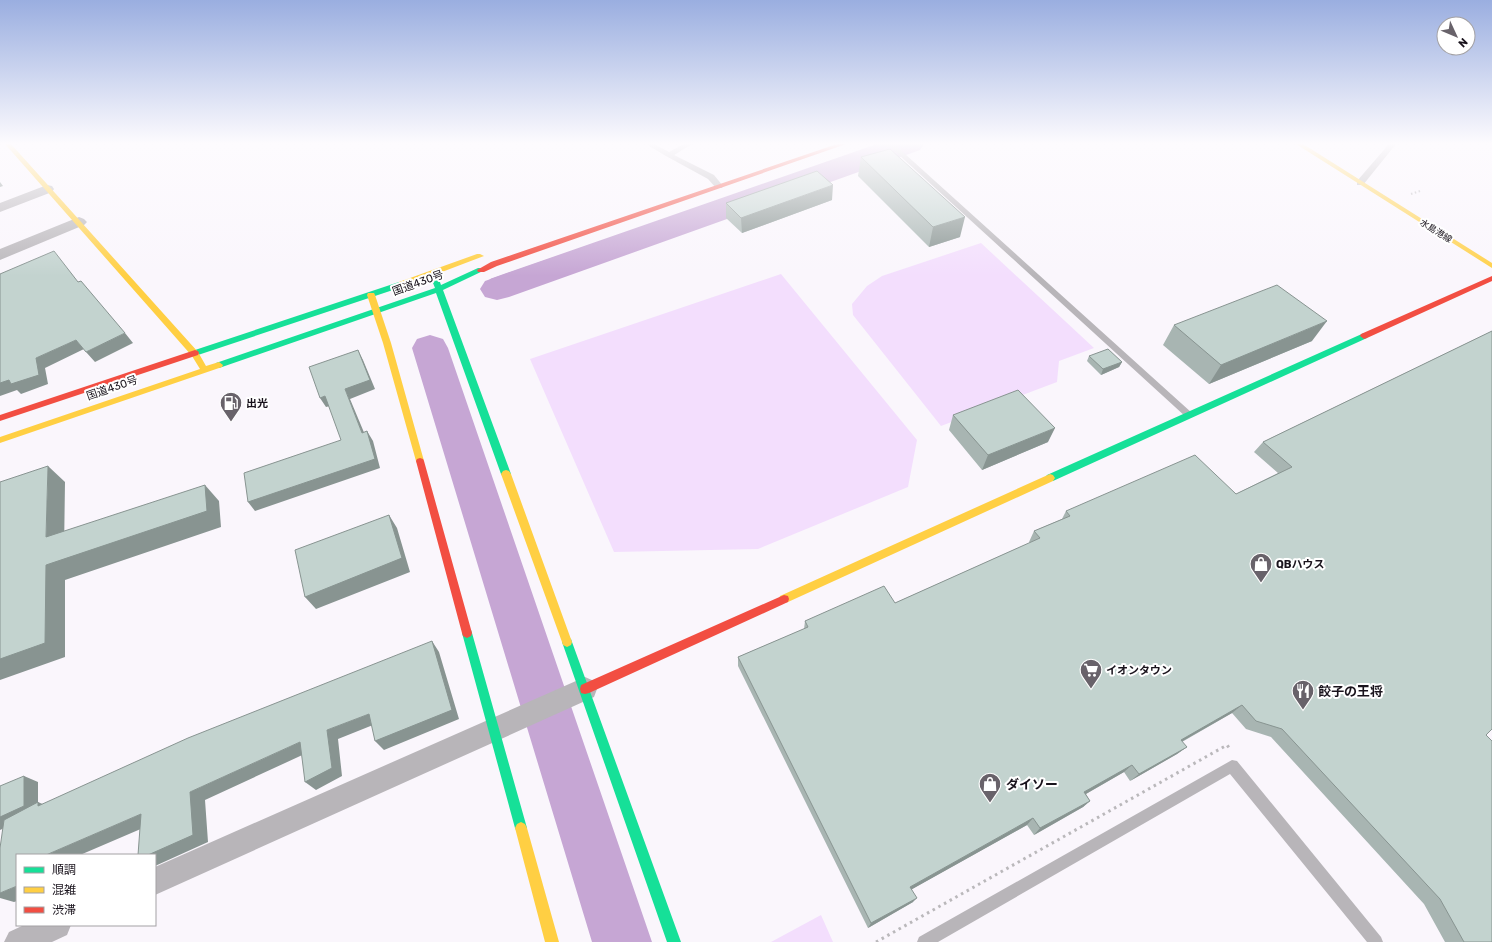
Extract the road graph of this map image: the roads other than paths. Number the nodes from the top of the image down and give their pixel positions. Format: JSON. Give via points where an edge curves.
{"nodes":[{"id":1,"x":713,"y":188,"type":"edge"},
{"id":2,"x":939,"y":188,"type":"edge"},
{"id":3,"x":1368,"y":188,"type":"edge"},
{"id":4,"x":47,"y":189,"type":"joint"},
{"id":5,"x":0,"y":208,"type":"edge"},
{"id":6,"x":79,"y":222,"type":"junction"},
{"id":7,"x":491,"y":252,"type":"dead end"},
{"id":8,"x":0,"y":255,"type":"edge"},
{"id":9,"x":1492,"y":266,"type":"edge"},
{"id":10,"x":433,"y":273,"type":"junction"},
{"id":11,"x":1492,"y":278,"type":"edge"},
{"id":12,"x":439,"y":289,"type":"junction"},
{"id":13,"x":371,"y":295,"type":"junction"},
{"id":14,"x":377,"y":311,"type":"junction"},
{"id":15,"x":196,"y":354,"type":"junction"},
{"id":16,"x":204,"y":369,"type":"junction"},
{"id":17,"x":1189,"y":415,"type":"junction"},
{"id":18,"x":0,"y":418,"type":"edge"},
{"id":19,"x":0,"y":440,"type":"edge"},
{"id":20,"x":585,"y":689,"type":"junction"},
{"id":21,"x":494,"y":729,"type":"junction"},
{"id":22,"x":156,"y":881,"type":"edge"},
{"id":23,"x":55,"y":926,"type":"edge"},
{"id":24,"x":19,"y":942,"type":"edge"},
{"id":25,"x":552,"y":942,"type":"edge"},
{"id":26,"x":674,"y":942,"type":"edge"},
{"id":27,"x":924,"y":942,"type":"edge"},
{"id":28,"x":1376,"y":942,"type":"edge"}],
"edges":[{"from":1,"to":12,"type":"main road","name":"国道430号","via":[[494,264]]},
{"from":2,"to":17,"type":"lane"},
{"from":3,"to":9,"type":"main road","name":"水島港線"},
{"from":4,"to":5,"type":"street"},
{"from":4,"to":6,"type":"main road"},
{"from":6,"to":8,"type":"street"},
{"from":6,"to":15,"type":"main road"},
{"from":7,"to":10,"type":"main road","name":"国道430号"},
{"from":10,"to":12,"type":"main road"},
{"from":10,"to":13,"type":"main road","name":"国道430号"},
{"from":11,"to":17,"type":"main road"},
{"from":12,"to":14,"type":"main road","name":"国道430号"},
{"from":12,"to":20,"type":"main road"},
{"from":13,"to":14,"type":"main road"},
{"from":13,"to":15,"type":"main road","name":"国道430号"},
{"from":14,"to":16,"type":"main road","name":"国道430号"},
{"from":14,"to":21,"type":"main road"},
{"from":15,"to":16,"type":"main road"},
{"from":15,"to":18,"type":"main road","name":"国道430号"},
{"from":16,"to":19,"type":"main road","name":"国道430号"},
{"from":17,"to":20,"type":"main road"},
{"from":20,"to":21,"type":"street"},
{"from":20,"to":26,"type":"main road"},
{"from":21,"to":22,"type":"street"},
{"from":21,"to":25,"type":"main road"},
{"from":23,"to":24,"type":"street"},
{"from":27,"to":28,"type":"lane","via":[[1232,766]]}]}
